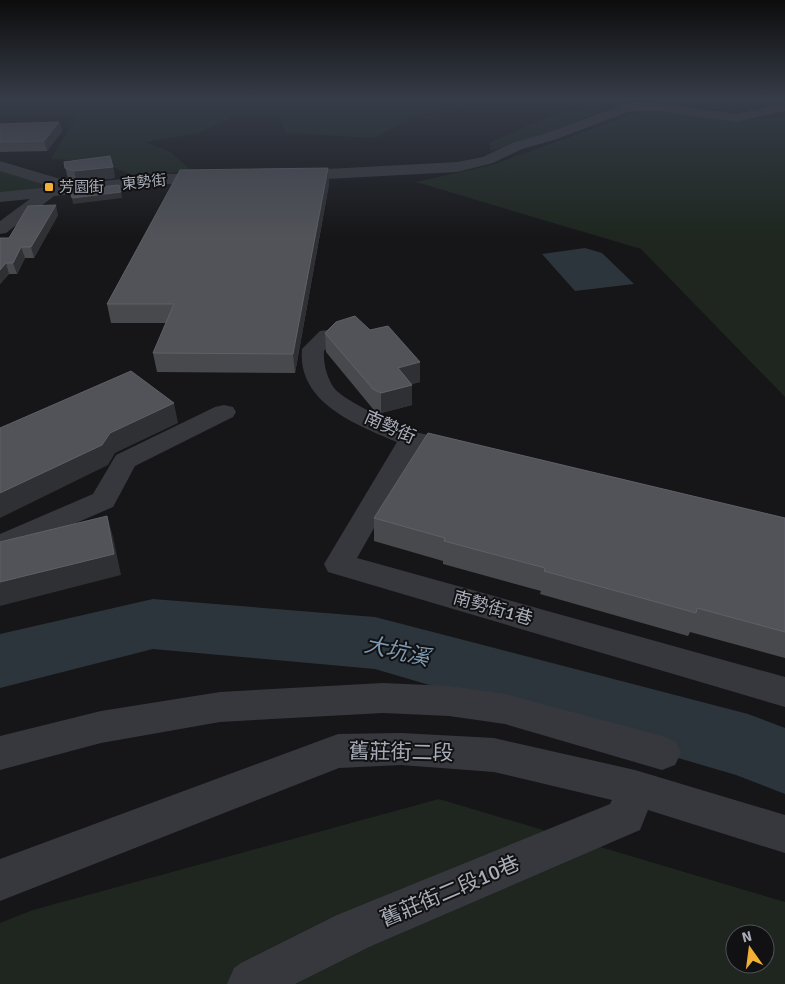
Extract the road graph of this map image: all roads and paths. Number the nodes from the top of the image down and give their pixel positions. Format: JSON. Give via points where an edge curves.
{"nodes":[{"id":1,"x":521,"y":145,"type":"edge"},
{"id":2,"x":0,"y":155,"type":"edge"},
{"id":3,"x":17,"y":155,"type":"edge"},
{"id":4,"x":0,"y":166,"type":"edge"},
{"id":5,"x":278,"y":177,"type":"edge"},
{"id":6,"x":223,"y":178,"type":"edge"},
{"id":7,"x":79,"y":189,"type":"junction"},
{"id":8,"x":47,"y":194,"type":"junction"},
{"id":9,"x":0,"y":197,"type":"edge"},
{"id":10,"x":0,"y":229,"type":"edge"},
{"id":11,"x":328,"y":336,"type":"edge"},
{"id":12,"x":224,"y":412,"type":"dead end"},
{"id":13,"x":412,"y":439,"type":"junction"},
{"id":14,"x":450,"y":448,"type":"edge"},
{"id":15,"x":0,"y":546,"type":"edge"},
{"id":16,"x":785,"y":692,"type":"edge"},
{"id":17,"x":0,"y":753,"type":"edge"},
{"id":18,"x":662,"y":754,"type":"dead end"},
{"id":19,"x":635,"y":788,"type":"junction"},
{"id":20,"x":785,"y":834,"type":"edge"},
{"id":21,"x":0,"y":880,"type":"edge"},
{"id":22,"x":250,"y":984,"type":"edge"}],
"edges":[{"from":1,"to":5,"type":"street","via":[[473,165]]},
{"from":2,"to":3,"type":"street"},
{"from":4,"to":7,"type":"street"},
{"from":6,"to":7,"type":"street","name":"東勢街","via":[[168,179]]},
{"from":7,"to":8,"type":"street","name":"東勢街"},
{"from":8,"to":9,"type":"street","name":"東勢街"},
{"from":8,"to":10,"type":"street"},
{"from":11,"to":13,"type":"street","name":"南勢街","via":[[313,349],[312,358],[326,394]]},
{"from":12,"to":15,"type":"street","via":[[124,461],[103,500]]},
{"from":13,"to":14,"type":"street","name":"南勢街"},
{"from":13,"to":16,"type":"street","name":"南勢街1巷","via":[[339,564]]},
{"from":17,"to":18,"type":"street","via":[[101,727],[220,707],[383,698],[449,701],[505,709]]},
{"from":19,"to":20,"type":"street","name":"舊莊街二段"},
{"from":19,"to":21,"type":"street","name":"舊莊街二段","via":[[494,755],[401,749],[338,751]]},
{"from":19,"to":22,"type":"street","name":"舊莊街二段10巷","via":[[626,818],[353,932]]}]}
